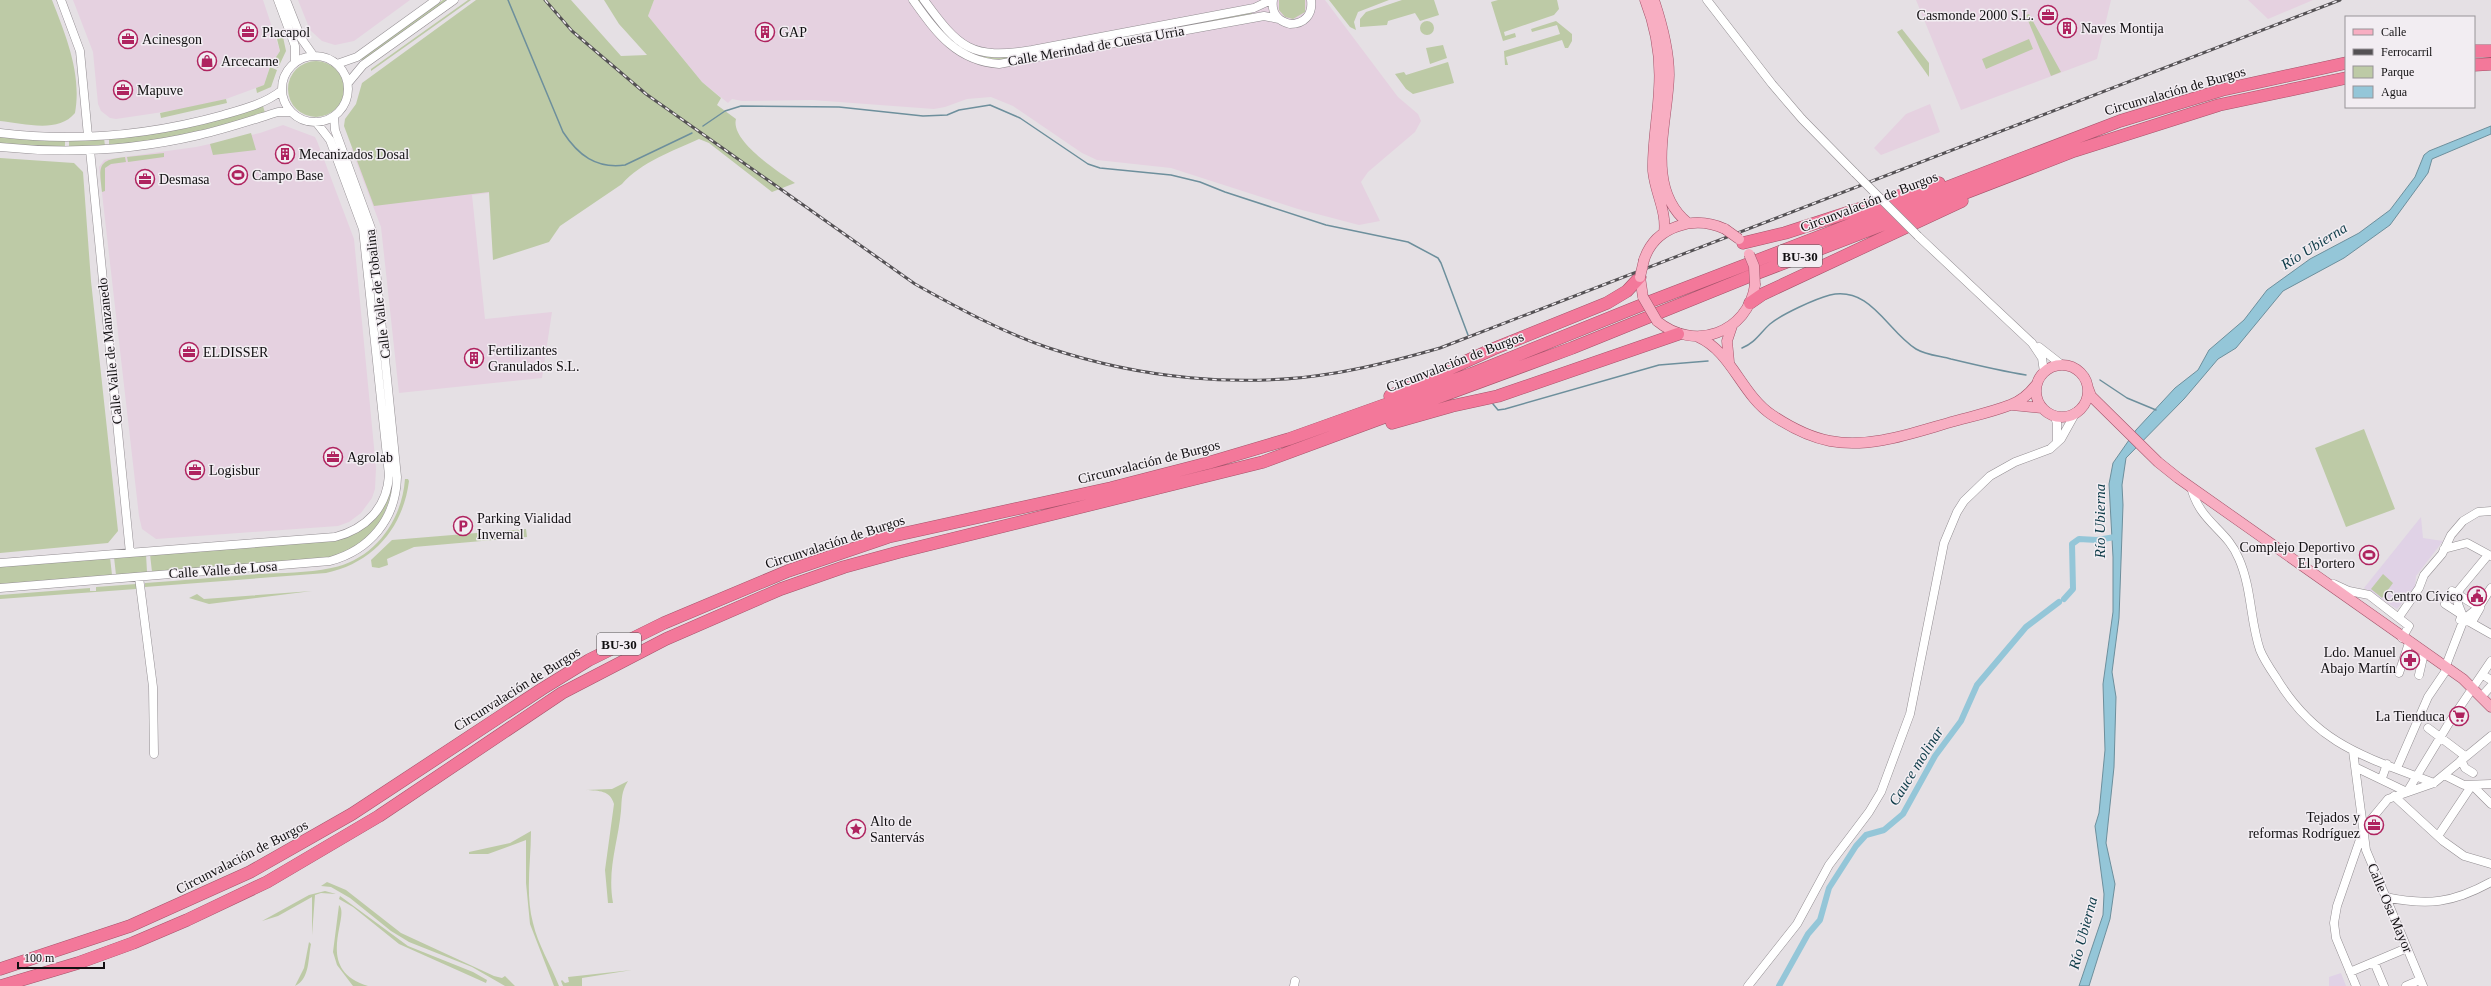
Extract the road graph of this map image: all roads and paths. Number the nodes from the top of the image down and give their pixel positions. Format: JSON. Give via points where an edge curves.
{"nodes":[{"id":1,"x":61,"y":0,"type":"edge"},
{"id":2,"x":278,"y":0,"type":"edge"},
{"id":3,"x":286,"y":0,"type":"edge"},
{"id":4,"x":436,"y":0,"type":"edge"},
{"id":5,"x":454,"y":0,"type":"edge"},
{"id":6,"x":913,"y":0,"type":"edge"},
{"id":7,"x":924,"y":0,"type":"edge"},
{"id":8,"x":1272,"y":0,"type":"edge"},
{"id":9,"x":1311,"y":0,"type":"edge"},
{"id":10,"x":1645,"y":0,"type":"edge"},
{"id":11,"x":1654,"y":0,"type":"edge"},
{"id":12,"x":1706,"y":0,"type":"edge"},
{"id":13,"x":1279,"y":19,"type":"junction"},
{"id":14,"x":2475,"y":51,"type":"edge"},
{"id":15,"x":2491,"y":51,"type":"edge"},
{"id":16,"x":313,"y":55,"type":"junction"},
{"id":17,"x":295,"y":62,"type":"junction"},
{"id":18,"x":2345,"y":63,"type":"edge"},
{"id":19,"x":338,"y":64,"type":"junction"},
{"id":20,"x":2475,"y":64,"type":"edge"},
{"id":21,"x":2491,"y":64,"type":"edge"},
{"id":22,"x":2345,"y":78,"type":"edge"},
{"id":23,"x":348,"y":83,"type":"junction"},
{"id":24,"x":282,"y":91,"type":"junction"},
{"id":25,"x":291,"y":112,"type":"junction"},
{"id":26,"x":334,"y":117,"type":"junction"},
{"id":27,"x":316,"y":122,"type":"junction"},
{"id":28,"x":0,"y":133,"type":"edge"},
{"id":29,"x":88,"y":136,"type":"junction"},
{"id":30,"x":0,"y":147,"type":"edge"},
{"id":31,"x":2049,"y":148,"type":"junction"},
{"id":32,"x":90,"y":150,"type":"junction"},
{"id":33,"x":2047,"y":161,"type":"junction"},
{"id":34,"x":1688,"y":224,"type":"junction"},
{"id":35,"x":1664,"y":233,"type":"junction"},
{"id":36,"x":1741,"y":241,"type":"junction"},
{"id":37,"x":1640,"y":277,"type":"junction"},
{"id":38,"x":1750,"y":303,"type":"junction"},
{"id":39,"x":1732,"y":326,"type":"junction"},
{"id":40,"x":1678,"y":334,"type":"junction"},
{"id":41,"x":1698,"y":337,"type":"junction"},
{"id":42,"x":2032,"y":343,"type":"junction"},
{"id":43,"x":2062,"y":365,"type":"junction"},
{"id":44,"x":1729,"y":366,"type":"junction"},
{"id":45,"x":2044,"y":372,"type":"junction"},
{"id":46,"x":2036,"y":386,"type":"junction"},
{"id":47,"x":2088,"y":388,"type":"junction"},
{"id":48,"x":2010,"y":405,"type":"junction"},
{"id":49,"x":2042,"y":408,"type":"junction"},
{"id":50,"x":2078,"y":411,"type":"junction"},
{"id":51,"x":2106,"y":411,"type":"junction"},
{"id":52,"x":2054,"y":415,"type":"junction"},
{"id":53,"x":1289,"y":439,"type":"junction"},
{"id":54,"x":2058,"y":441,"type":"junction"},
{"id":55,"x":1263,"y":462,"type":"junction"},
{"id":56,"x":393,"y":476,"type":"junction"},
{"id":57,"x":2190,"y":487,"type":"junction"},
{"id":58,"x":2490,"y":511,"type":"edge"},
{"id":59,"x":2444,"y":549,"type":"junction"},
{"id":60,"x":130,"y":553,"type":"junction"},
{"id":61,"x":2490,"y":555,"type":"edge"},
{"id":62,"x":0,"y":563,"type":"edge"},
{"id":63,"x":139,"y":576,"type":"junction"},
{"id":64,"x":2315,"y":576,"type":"junction"},
{"id":65,"x":0,"y":588,"type":"edge"},
{"id":66,"x":2491,"y":588,"type":"edge"},
{"id":67,"x":2458,"y":600,"type":"junction"},
{"id":68,"x":2446,"y":602,"type":"junction"},
{"id":69,"x":2479,"y":607,"type":"junction"},
{"id":70,"x":2399,"y":617,"type":"junction"},
{"id":71,"x":2465,"y":621,"type":"junction"},
{"id":72,"x":2491,"y":634,"type":"edge"},
{"id":73,"x":2406,"y":640,"type":"junction"},
{"id":74,"x":2424,"y":653,"type":"junction"},
{"id":75,"x":2491,"y":661,"type":"edge"},
{"id":76,"x":2446,"y":668,"type":"junction"},
{"id":77,"x":2399,"y":673,"type":"dead end"},
{"id":78,"x":2483,"y":674,"type":"junction"},
{"id":79,"x":2419,"y":675,"type":"dead end"},
{"id":80,"x":2491,"y":680,"type":"edge"},
{"id":81,"x":2491,"y":686,"type":"edge"},
{"id":82,"x":2473,"y":687,"type":"junction"},
{"id":83,"x":2482,"y":696,"type":"junction"},
{"id":84,"x":2491,"y":707,"type":"edge"},
{"id":85,"x":2428,"y":728,"type":"dead end"},
{"id":86,"x":2491,"y":736,"type":"edge"},
{"id":87,"x":2441,"y":737,"type":"junction"},
{"id":88,"x":2350,"y":749,"type":"junction"},
{"id":89,"x":154,"y":754,"type":"dead end"},
{"id":90,"x":2463,"y":758,"type":"junction"},
{"id":91,"x":2387,"y":764,"type":"junction"},
{"id":92,"x":2357,"y":768,"type":"junction"},
{"id":93,"x":2397,"y":768,"type":"junction"},
{"id":94,"x":2473,"y":773,"type":"dead end"},
{"id":95,"x":2444,"y":775,"type":"junction"},
{"id":96,"x":2416,"y":776,"type":"junction"},
{"id":97,"x":2382,"y":778,"type":"dead end"},
{"id":98,"x":2434,"y":783,"type":"junction"},
{"id":99,"x":2491,"y":784,"type":"edge"},
{"id":100,"x":2472,"y":785,"type":"junction"},
{"id":101,"x":2407,"y":792,"type":"junction"},
{"id":102,"x":2394,"y":796,"type":"junction"},
{"id":103,"x":2491,"y":804,"type":"edge"},
{"id":104,"x":2364,"y":828,"type":"junction"},
{"id":105,"x":2438,"y":836,"type":"junction"},
{"id":106,"x":2491,"y":864,"type":"edge"},
{"id":107,"x":2491,"y":882,"type":"edge"},
{"id":108,"x":2385,"y":897,"type":"junction"},
{"id":109,"x":214,"y":908,"type":"junction"},
{"id":110,"x":144,"y":921,"type":"junction"},
{"id":111,"x":2407,"y":948,"type":"junction"},
{"id":112,"x":2374,"y":962,"type":"junction"},
{"id":113,"x":0,"y":965,"type":"edge"},
{"id":114,"x":0,"y":970,"type":"edge"},
{"id":115,"x":2350,"y":972,"type":"junction"},
{"id":116,"x":2422,"y":983,"type":"edge"},
{"id":117,"x":1,"y":986,"type":"edge"},
{"id":118,"x":20,"y":986,"type":"edge"},
{"id":119,"x":1748,"y":986,"type":"edge"},
{"id":120,"x":2356,"y":986,"type":"edge"},
{"id":121,"x":2384,"y":986,"type":"edge"},
{"id":122,"x":2406,"y":986,"type":"edge"}],
"edges":[{"from":1,"to":29,"type":"street","via":[[80,51]]},
{"from":2,"to":17,"type":"street","via":[[295,46]]},
{"from":3,"to":16,"type":"street","via":[[301,38]]},
{"from":4,"to":19,"type":"street","via":[[357,57]]},
{"from":5,"to":23,"type":"street","via":[[363,65]]},
{"from":6,"to":13,"type":"street","name":"Calle Merindad de Cuesta Urria","via":[[937,33],[951,46],[972,58],[999,64],[1264,16]]},
{"from":7,"to":8,"type":"street","name":"Calle Merindad de Cuesta Urria","via":[[954,38],[972,49],[996,54],[1032,50],[1246,10],[1262,6]]},
{"from":8,"to":13,"type":"street","via":[[1273,11]]},
{"from":9,"to":13,"type":"street","name":"Calle Merindad de Cuesta Urria","via":[[1310,13],[1302,22],[1290,24]]},
{"from":10,"to":35,"type":"main road","via":[[1655,35],[1659,65],[1653,165],[1655,186],[1664,214]]},
{"from":11,"to":34,"type":"main road","via":[[1663,30],[1668,66],[1662,159],[1664,184],[1670,205]]},
{"from":12,"to":42,"type":"street","bridge":true,"via":[[1777,90],[1855,173]]},
{"from":14,"to":15,"type":"highway"},
{"from":16,"to":17,"type":"street"},
{"from":16,"to":19,"type":"street","via":[[328,58]]},
{"from":17,"to":24,"type":"street","via":[[286,73]]},
{"from":18,"to":31,"type":"highway","name":"Circunvalación de Burgos","number":"BU-30","via":[[2222,90],[2120,121]]},
{"from":19,"to":23,"type":"street","via":[[343,69]]},
{"from":20,"to":21,"type":"highway"},
{"from":22,"to":33,"type":"highway","name":"Circunvalación de Burgos","number":"BU-30","via":[[2219,105],[2162,121]]},
{"from":23,"to":26,"type":"street","via":[[346,101]]},
{"from":24,"to":25,"type":"street","via":[[283,99]]},
{"from":24,"to":29,"type":"street","via":[[263,102],[194,122],[139,132]]},
{"from":25,"to":27,"type":"street","via":[[307,121]]},
{"from":25,"to":32,"type":"street","via":[[278,112],[224,129],[166,142]]},
{"from":26,"to":27,"type":"street"},
{"from":26,"to":56,"type":"street","name":"Calle Valle de Tobalina","via":[[335,130],[372,231]]},
{"from":27,"to":56,"type":"street","name":"Calle Valle de Tobalina","via":[[330,140],[363,229]]},
{"from":28,"to":29,"type":"street"},
{"from":30,"to":32,"type":"street"},
{"from":31,"to":36,"type":"highway","via":[[2012,157],[1780,234]]},
{"from":31,"to":53,"type":"highway","name":"Circunvalación de Burgos","number":"BU-30","via":[[1470,374]]},
{"from":32,"to":60,"type":"street","name":"Calle Valle de Manzanedo"},
{"from":33,"to":38,"type":"highway","via":[[1763,294]]},
{"from":33,"to":55,"type":"highway","name":"Circunvalación de Burgos","number":"BU-30","via":[[1572,348]]},
{"from":34,"to":35,"type":"main road","via":[[1674,227]]},
{"from":34,"to":36,"type":"main road","bridge":true,"via":[[1706,222],[1725,229]]},
{"from":35,"to":37,"type":"main road","bridge":true,"via":[[1650,247]]},
{"from":36,"to":38,"type":"main road","bridge":true,"via":[[1755,272],[1755,285]]},
{"from":37,"to":40,"type":"main road","bridge":true,"via":[[1643,297],[1657,321]]},
{"from":37,"to":53,"type":"highway","via":[[1627,291],[1607,303],[1493,349]]},
{"from":38,"to":39,"type":"main road"},
{"from":39,"to":41,"type":"main road","via":[[1716,334]]},
{"from":39,"to":44,"type":"main road","via":[[1727,341]]},
{"from":40,"to":41,"type":"main road"},
{"from":40,"to":55,"type":"highway","via":[[1498,396],[1452,406]]},
{"from":41,"to":44,"type":"main road","via":[[1716,347]]},
{"from":42,"to":43,"type":"street"},
{"from":42,"to":45,"type":"street","via":[[2042,358]]},
{"from":43,"to":45,"type":"main road"},
{"from":43,"to":47,"type":"main road","via":[[2078,371]]},
{"from":44,"to":48,"type":"main road","via":[[1756,401],[1770,414],[1792,428],[1830,441],[1870,442],[1900,436]]},
{"from":45,"to":46,"type":"main road"},
{"from":46,"to":48,"type":"main road","via":[[2028,395]]},
{"from":46,"to":49,"type":"main road","via":[[2038,401]]},
{"from":47,"to":50,"type":"main road","via":[[2086,401]]},
{"from":47,"to":51,"type":"main road","via":[[2091,396]]},
{"from":48,"to":49,"type":"main road"},
{"from":49,"to":52,"type":"main road"},
{"from":50,"to":51,"type":"main road","via":[[2095,408]]},
{"from":50,"to":52,"type":"main road","via":[[2061,417]]},
{"from":50,"to":54,"type":"street"},
{"from":51,"to":57,"type":"main road","via":[[2145,449]]},
{"from":52,"to":54,"type":"street"},
{"from":53,"to":110,"type":"highway","name":"Circunvalación de Burgos","number":"BU-30","via":[[1110,488],[888,537],[788,571],[706,605],[589,660],[295,848],[217,888]]},
{"from":54,"to":119,"type":"street","via":[[2045,452],[2015,462],[1990,476],[1957,512],[1944,543],[1910,714],[1881,792],[1829,865],[1797,924]]},
{"from":55,"to":109,"type":"highway","name":"Circunvalación de Burgos","number":"BU-30","via":[[892,554],[844,567],[767,595],[666,639],[562,692],[348,835],[279,876]]},
{"from":56,"to":60,"type":"street","name":"Calle Valle de Losa","via":[[379,509],[368,522],[347,534]]},
{"from":56,"to":63,"type":"street","name":"Calle Valle de Losa","via":[[393,503],[381,528],[365,544],[337,559]]},
{"from":57,"to":64,"type":"main road"},
{"from":57,"to":88,"type":"street","via":[[2203,516],[2230,544],[2238,557],[2246,576],[2258,642],[2266,661],[2290,700],[2307,720]]},
{"from":58,"to":59,"type":"street","via":[[2478,512],[2463,521],[2451,535]]},
{"from":59,"to":61,"type":"street","via":[[2467,543]]},
{"from":59,"to":70,"type":"street","via":[[2424,575],[2419,588]]},
{"from":60,"to":62,"type":"street","name":"Calle Valle de Losa"},
{"from":61,"to":67,"type":"street","via":[[2462,586]]},
{"from":63,"to":65,"type":"street","name":"Calle Valle de Losa"},
{"from":63,"to":89,"type":"street","via":[[153,687]]},
{"from":64,"to":70,"type":"street","via":[[2349,591],[2369,595]]},
{"from":64,"to":73,"type":"main road"},
{"from":66,"to":69,"type":"street"},
{"from":67,"to":68,"type":"street"},
{"from":67,"to":68,"type":"street","via":[[2452,591]]},
{"from":67,"to":69,"type":"street"},
{"from":67,"to":71,"type":"street"},
{"from":68,"to":71,"type":"street","via":[[2462,615],[2460,620]]},
{"from":69,"to":71,"type":"street"},
{"from":70,"to":73,"type":"street","via":[[2409,626]]},
{"from":71,"to":72,"type":"street"},
{"from":71,"to":76,"type":"street"},
{"from":73,"to":74,"type":"main road"},
{"from":73,"to":77,"type":"street"},
{"from":74,"to":76,"type":"main road"},
{"from":74,"to":79,"type":"street"},
{"from":75,"to":78,"type":"street"},
{"from":76,"to":82,"type":"main road"},
{"from":76,"to":93,"type":"street","via":[[2428,697]]},
{"from":78,"to":80,"type":"street"},
{"from":78,"to":82,"type":"street"},
{"from":81,"to":83,"type":"street"},
{"from":82,"to":83,"type":"main road"},
{"from":82,"to":87,"type":"street"},
{"from":83,"to":84,"type":"main road"},
{"from":85,"to":87,"type":"street"},
{"from":86,"to":90,"type":"street"},
{"from":87,"to":90,"type":"street"},
{"from":87,"to":96,"type":"street"},
{"from":88,"to":91,"type":"street"},
{"from":88,"to":92,"type":"street","name":"Calle Osa Mayor"},
{"from":90,"to":94,"type":"street","via":[[2465,768]]},
{"from":90,"to":95,"type":"street"},
{"from":91,"to":93,"type":"street"},
{"from":91,"to":97,"type":"street"},
{"from":92,"to":101,"type":"street"},
{"from":92,"to":104,"type":"street","name":"Calle Osa Mayor"},
{"from":93,"to":96,"type":"street"},
{"from":95,"to":98,"type":"street"},
{"from":95,"to":100,"type":"street","via":[[2464,785]]},
{"from":96,"to":98,"type":"street"},
{"from":96,"to":101,"type":"street"},
{"from":98,"to":101,"type":"street"},
{"from":99,"to":100,"type":"street"},
{"from":100,"to":103,"type":"street"},
{"from":100,"to":105,"type":"street"},
{"from":101,"to":102,"type":"street"},
{"from":102,"to":104,"type":"street"},
{"from":102,"to":105,"type":"street"},
{"from":104,"to":108,"type":"street","name":"Calle Osa Mayor","via":[[2366,850]]},
{"from":104,"to":115,"type":"street","via":[[2337,906],[2334,923],[2336,938]]},
{"from":105,"to":106,"type":"street","via":[[2464,856]]},
{"from":107,"to":108,"type":"street","via":[[2456,898],[2438,902]]},
{"from":108,"to":111,"type":"street","name":"Calle Osa Mayor"},
{"from":109,"to":117,"type":"highway","name":"Circunvalación de Burgos","number":"BU-30","via":[[92,958]]},
{"from":109,"to":118,"type":"highway","via":[[116,953]]},
{"from":110,"to":113,"type":"highway"},
{"from":110,"to":114,"type":"highway","name":"Circunvalación de Burgos","number":"BU-30"},
{"from":111,"to":112,"type":"street"},
{"from":111,"to":116,"type":"street","name":"Calle Osa Mayor"},
{"from":112,"to":115,"type":"street"},
{"from":112,"to":121,"type":"street"},
{"from":115,"to":120,"type":"street"},
{"from":116,"to":122,"type":"street"}]}
